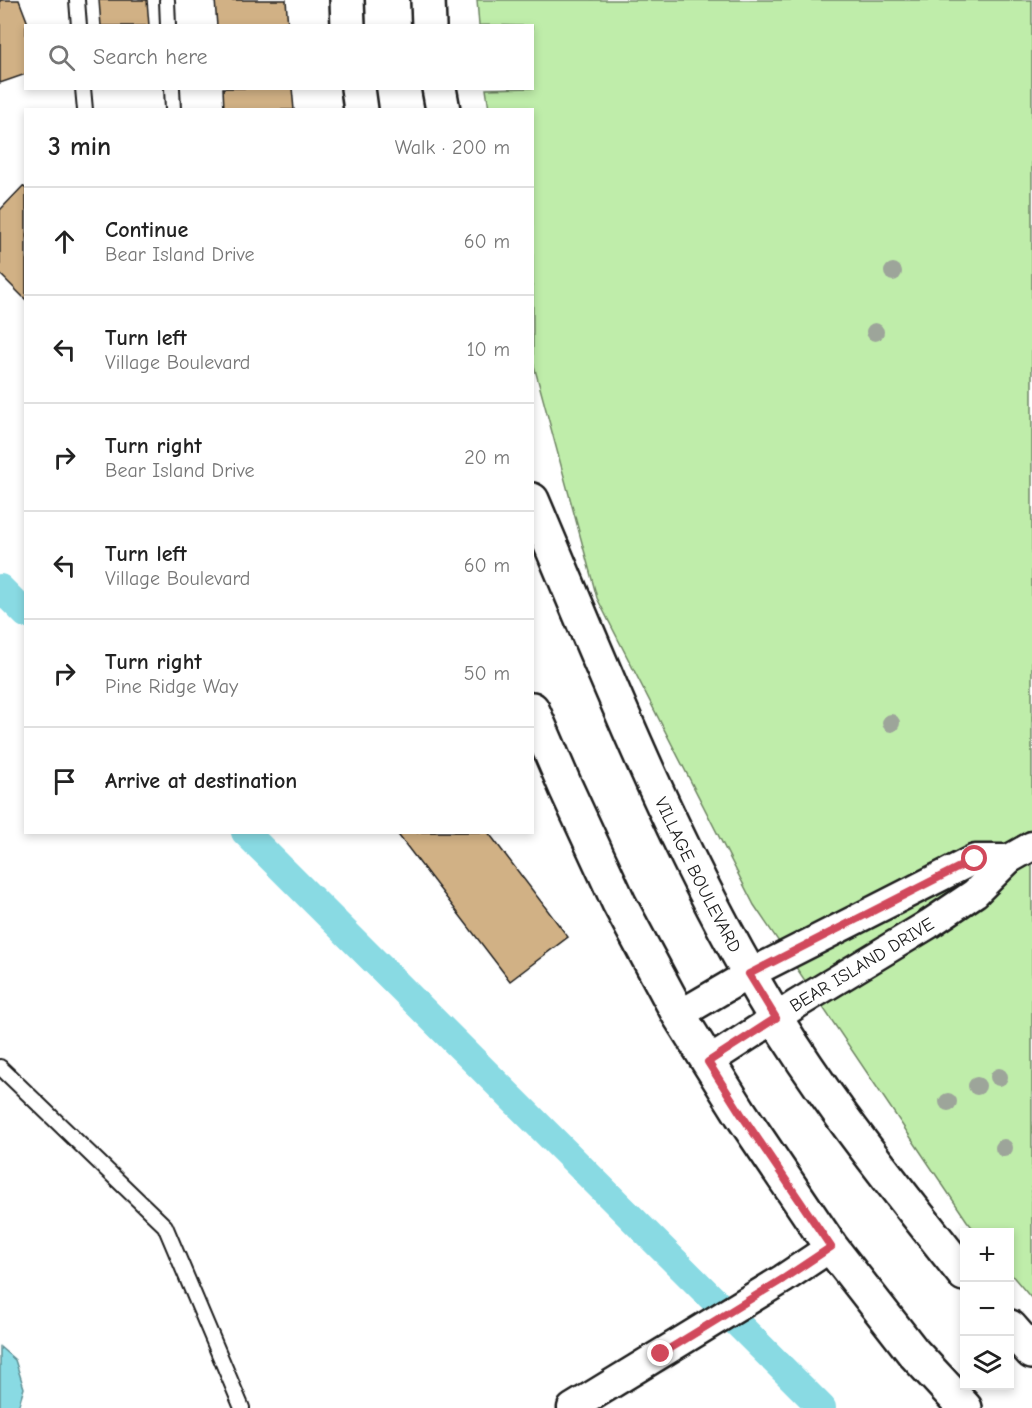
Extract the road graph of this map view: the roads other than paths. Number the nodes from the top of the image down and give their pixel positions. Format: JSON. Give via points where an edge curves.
{"nodes":[{"id":1,"x":77,"y":0,"type":"edge"},
{"id":2,"x":167,"y":0,"type":"edge"},
{"id":3,"x":347,"y":0,"type":"edge"},
{"id":4,"x":428,"y":0,"type":"edge"},
{"id":5,"x":79,"y":24,"type":"edge"},
{"id":6,"x":168,"y":24,"type":"edge"},
{"id":7,"x":348,"y":24,"type":"edge"},
{"id":8,"x":429,"y":24,"type":"edge"},
{"id":9,"x":83,"y":90,"type":"edge"},
{"id":10,"x":172,"y":90,"type":"edge"},
{"id":11,"x":357,"y":90,"type":"edge"},
{"id":12,"x":439,"y":90,"type":"edge"},
{"id":13,"x":85,"y":108,"type":"edge"},
{"id":14,"x":173,"y":108,"type":"edge"},
{"id":15,"x":361,"y":108,"type":"edge"},
{"id":16,"x":442,"y":108,"type":"edge"},
{"id":17,"x":534,"y":505,"type":"edge"},
{"id":18,"x":534,"y":714,"type":"edge"},
{"id":19,"x":1020,"y":852,"type":"edge"},
{"id":20,"x":749,"y":974,"type":"junction"},
{"id":21,"x":679,"y":1015,"type":"junction"},
{"id":22,"x":776,"y":1018,"type":"junction"},
{"id":23,"x":708,"y":1062,"type":"junction"},
{"id":24,"x":0,"y":1066,"type":"edge"},
{"id":25,"x":831,"y":1247,"type":"junction"},
{"id":26,"x":960,"y":1269,"type":"edge"},
{"id":27,"x":1014,"y":1332,"type":"edge"},
{"id":28,"x":1032,"y":1352,"type":"edge"},
{"id":29,"x":242,"y":1408,"type":"edge"},
{"id":30,"x":572,"y":1408,"type":"edge"},
{"id":31,"x":965,"y":1408,"type":"edge"}],
"edges":[{"from":1,"to":5,"type":"lane"},
{"from":2,"to":6,"type":"lane"},
{"from":3,"to":7,"type":"street"},
{"from":4,"to":8,"type":"street"},
{"from":9,"to":13,"type":"lane"},
{"from":10,"to":14,"type":"lane"},
{"from":11,"to":15,"type":"street"},
{"from":12,"to":16,"type":"street"},
{"from":17,"to":20,"type":"street","name":"VILLAGE BOULEVARD","via":[[644,765],[691,866]]},
{"from":18,"to":21,"type":"street","via":[[619,903]]},
{"from":19,"to":20,"type":"street","name":"BEAR ISLAND DRIVE","via":[[975,859]]},
{"from":19,"to":22,"type":"street","name":"BEAR ISLAND DRIVE","via":[[975,893]]},
{"from":20,"to":21,"type":"street","name":"BEAR ISLAND DRIVE"},
{"from":20,"to":22,"type":"street","name":"VILLAGE BOULEVARD"},
{"from":21,"to":23,"type":"street"},
{"from":22,"to":23,"type":"street","name":"BEAR ISLAND DRIVE"},
{"from":22,"to":26,"type":"street","name":"VILLAGE BOULEVARD","via":[[808,1070]]},
{"from":23,"to":25,"type":"street"},
{"from":24,"to":29,"type":"lane","via":[[165,1226]]},
{"from":25,"to":30,"type":"street"},
{"from":25,"to":31,"type":"street","via":[[913,1352]]},
{"from":27,"to":28,"type":"street"}]}
